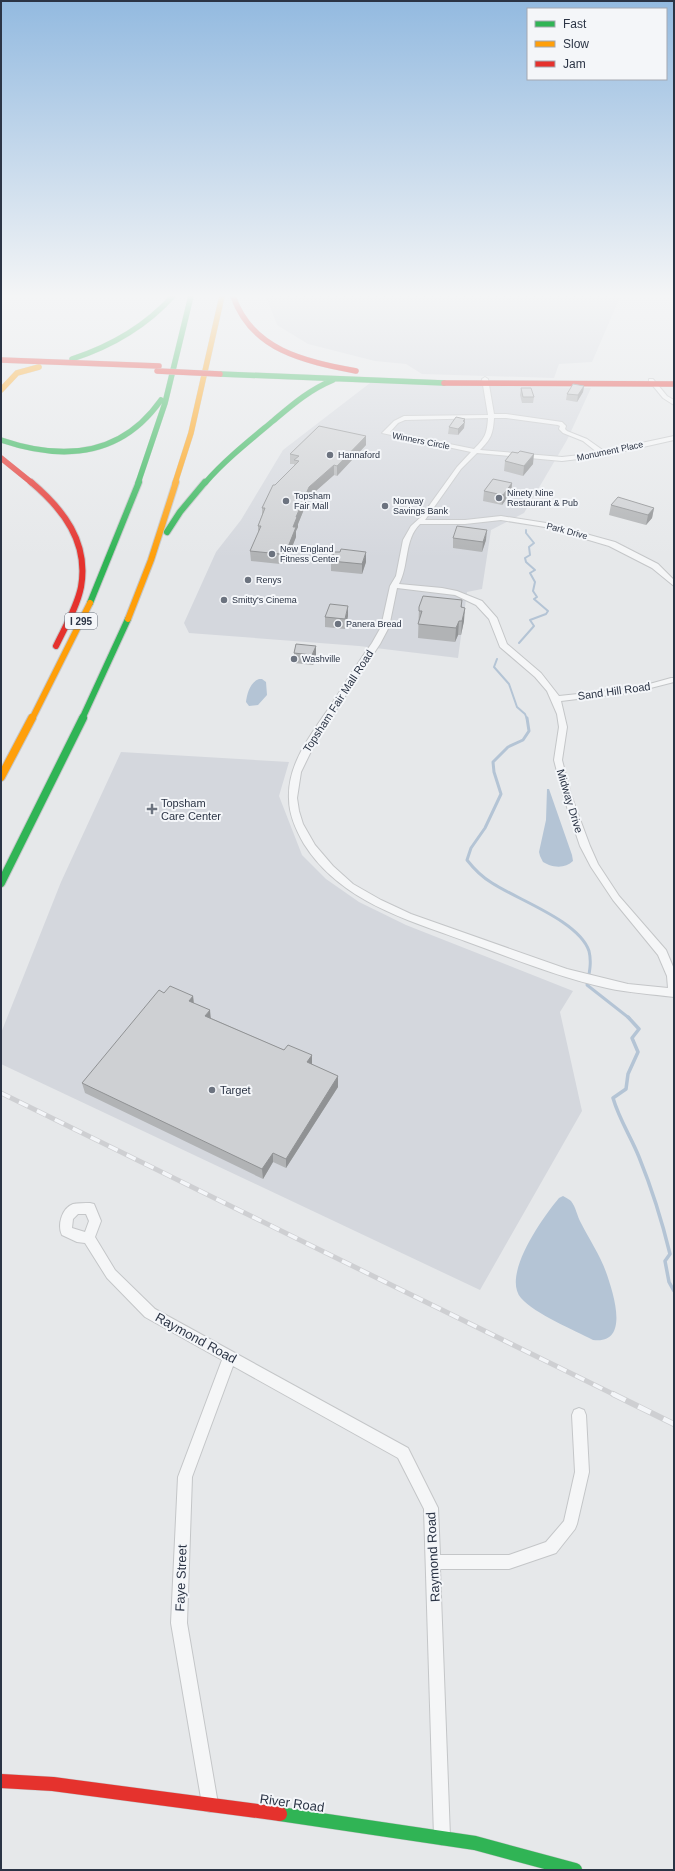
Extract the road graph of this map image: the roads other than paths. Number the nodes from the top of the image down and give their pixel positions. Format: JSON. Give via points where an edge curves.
{"nodes":[{"id":1,"x":202,"y":383,"type":"edge"},
{"id":2,"x":312,"y":383,"type":"edge"},
{"id":3,"x":325,"y":383,"type":"edge"},
{"id":4,"x":486,"y":383,"type":"edge"},
{"id":5,"x":654,"y":383,"type":"edge"},
{"id":6,"x":170,"y":386,"type":"joint"},
{"id":7,"x":310,"y":392,"type":"junction"},
{"id":8,"x":674,"y":403,"type":"edge"},
{"id":9,"x":491,"y":417,"type":"junction"},
{"id":10,"x":674,"y":438,"type":"edge"},
{"id":11,"x":1,"y":440,"type":"edge"},
{"id":12,"x":474,"y":451,"type":"junction"},
{"id":13,"x":603,"y":454,"type":"junction"},
{"id":14,"x":1,"y":458,"type":"edge"},
{"id":15,"x":431,"y":508,"type":"junction"},
{"id":16,"x":418,"y":522,"type":"junction"},
{"id":17,"x":448,"y":522,"type":"junction"},
{"id":18,"x":151,"y":560,"type":"junction"},
{"id":19,"x":674,"y":584,"type":"edge"},
{"id":20,"x":394,"y":586,"type":"junction"},
{"id":21,"x":50,"y":658,"type":"dead end"},
{"id":22,"x":672,"y":680,"type":"dead end"},
{"id":23,"x":38,"y":685,"type":"dead end"},
{"id":24,"x":556,"y":699,"type":"junction"},
{"id":25,"x":12,"y":756,"type":"junction"},
{"id":26,"x":1,"y":777,"type":"edge"},
{"id":27,"x":1,"y":883,"type":"edge"},
{"id":28,"x":674,"y":993,"type":"edge"},
{"id":29,"x":89,"y":1238,"type":"dead end"},
{"id":30,"x":230,"y":1357,"type":"junction"},
{"id":31,"x":579,"y":1415,"type":"dead end"},
{"id":32,"x":434,"y":1562,"type":"junction"},
{"id":33,"x":1,"y":1781,"type":"edge"},
{"id":34,"x":210,"y":1804,"type":"junction"},
{"id":35,"x":442,"y":1837,"type":"junction"},
{"id":36,"x":575,"y":1870,"type":"edge"}],
"edges":[{"from":1,"to":18,"type":"main road","via":[[191,433]]},
{"from":2,"to":7,"type":"main road"},
{"from":3,"to":7,"type":"main road"},
{"from":4,"to":9,"type":"street","name":"Topsham Fair Mall Road"},
{"from":5,"to":8,"type":"street","via":[[665,397]]},
{"from":6,"to":11,"type":"main road","via":[[142,424],[122,438],[106,444],[87,449],[40,451],[21,448]]},
{"from":6,"to":25,"type":"main road","number":"I 295","via":[[141,476],[93,596]]},
{"from":7,"to":18,"type":"main road","via":[[226,460],[203,482],[182,508],[160,549]]},
{"from":9,"to":12,"type":"street","name":"Topsham Fair Mall Road","via":[[490,432]]},
{"from":9,"to":12,"type":"street","name":"Winners Circle","via":[[404,418],[385,433]]},
{"from":9,"to":13,"type":"street","via":[[506,416],[560,423],[564,426],[562,429],[565,432],[585,440]]},
{"from":10,"to":13,"type":"street","name":"Monument Place"},
{"from":12,"to":13,"type":"street","name":"Monument Place","via":[[562,459]]},
{"from":12,"to":15,"type":"street","name":"Topsham Fair Mall Road"},
{"from":14,"to":21,"type":"main road","via":[[66,516],[77,532],[83,550],[81,586]]},
{"from":15,"to":16,"type":"street","name":"Topsham Fair Mall Road"},
{"from":15,"to":17,"type":"street","via":[[437,516]]},
{"from":16,"to":17,"type":"street","name":"Park Drive"},
{"from":16,"to":20,"type":"street","name":"Topsham Fair Mall Road","via":[[407,540],[403,566]]},
{"from":17,"to":19,"type":"street","name":"Park Drive","via":[[506,518],[577,533],[637,555],[655,566]]},
{"from":18,"to":27,"type":"main road","via":[[130,614],[73,739]]},
{"from":20,"to":24,"type":"street","name":"Midway Drive","via":[[457,593],[479,603],[493,618],[504,645],[538,675]]},
{"from":20,"to":28,"type":"street","name":"Topsham Fair Mall Road","via":[[385,627],[306,749],[295,774],[293,798],[299,824],[309,845],[322,861],[350,886],[373,900],[446,930],[551,968],[628,988]]},
{"from":22,"to":24,"type":"street","name":"Sand Hill Road","via":[[635,690]]},
{"from":23,"to":25,"type":"main road","via":[[8,749]]},
{"from":24,"to":28,"type":"street","name":"Midway Drive","via":[[562,727],[558,760],[585,846],[594,866],[613,893],[662,953],[672,976]]},
{"from":25,"to":26,"type":"main road","number":"I 295"},
{"from":29,"to":30,"type":"street","name":"Raymond Road","via":[[111,1274],[150,1313]]},
{"from":30,"to":32,"type":"street","name":"Raymond Road","via":[[403,1453],[431,1508]]},
{"from":30,"to":34,"type":"street","name":"Faye Street","via":[[185,1477],[179,1623]]},
{"from":31,"to":32,"type":"street","via":[[582,1472],[570,1524],[551,1548],[509,1562]]},
{"from":32,"to":35,"type":"street","name":"Raymond Road"},
{"from":33,"to":34,"type":"main road","name":"River Road","via":[[53,1784]]},
{"from":34,"to":35,"type":"main road","name":"River Road"},
{"from":35,"to":36,"type":"main road","name":"River Road"}]}
